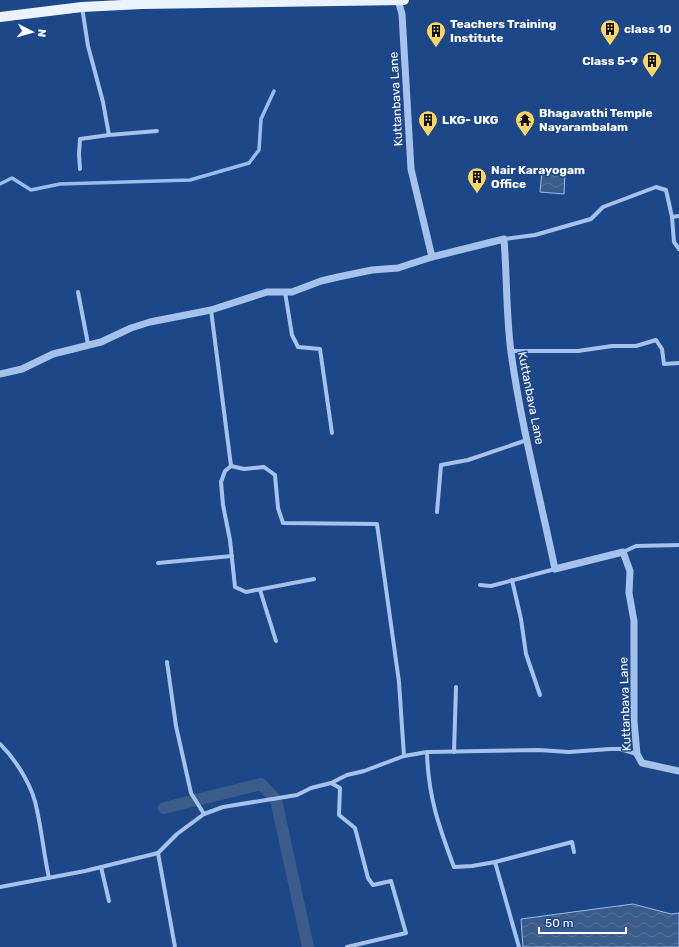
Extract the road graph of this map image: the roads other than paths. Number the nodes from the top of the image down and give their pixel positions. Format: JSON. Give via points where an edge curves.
{"nodes":[{"id":1,"x":398,"y":0,"type":"edge"},
{"id":2,"x":404,"y":0,"type":"edge"},
{"id":3,"x":142,"y":2,"type":"edge"},
{"id":4,"x":82,"y":7,"type":"junction"},
{"id":5,"x":0,"y":17,"type":"edge"},
{"id":6,"x":157,"y":131,"type":"dead end"},
{"id":7,"x":110,"y":135,"type":"junction"},
{"id":8,"x":80,"y":169,"type":"dead end"},
{"id":9,"x":679,"y":216,"type":"edge"},
{"id":10,"x":672,"y":217,"type":"junction"},
{"id":11,"x":504,"y":240,"type":"junction"},
{"id":12,"x":679,"y":249,"type":"edge"},
{"id":13,"x":432,"y":257,"type":"junction"},
{"id":14,"x":78,"y":292,"type":"dead end"},
{"id":15,"x":285,"y":292,"type":"junction"},
{"id":16,"x":212,"y":310,"type":"junction"},
{"id":17,"x":88,"y":344,"type":"junction"},
{"id":18,"x":511,"y":351,"type":"junction"},
{"id":19,"x":679,"y":363,"type":"edge"},
{"id":20,"x":0,"y":374,"type":"edge"},
{"id":21,"x":332,"y":433,"type":"dead end"},
{"id":22,"x":528,"y":440,"type":"junction"},
{"id":23,"x":231,"y":466,"type":"junction"},
{"id":24,"x":437,"y":512,"type":"dead end"},
{"id":25,"x":679,"y":545,"type":"edge"},
{"id":26,"x":623,"y":552,"type":"junction"},
{"id":27,"x":232,"y":556,"type":"junction"},
{"id":28,"x":158,"y":563,"type":"dead end"},
{"id":29,"x":555,"y":569,"type":"junction"},
{"id":30,"x":314,"y":579,"type":"dead end"},
{"id":31,"x":512,"y":580,"type":"junction"},
{"id":32,"x":480,"y":585,"type":"dead end"},
{"id":33,"x":260,"y":590,"type":"junction"},
{"id":34,"x":276,"y":641,"type":"dead end"},
{"id":35,"x":167,"y":662,"type":"dead end"},
{"id":36,"x":456,"y":687,"type":"dead end"},
{"id":37,"x":540,"y":695,"type":"dead end"},
{"id":38,"x":0,"y":744,"type":"edge"},
{"id":39,"x":427,"y":752,"type":"junction"},
{"id":40,"x":454,"y":752,"type":"junction"},
{"id":41,"x":637,"y":754,"type":"junction"},
{"id":42,"x":404,"y":756,"type":"junction"},
{"id":43,"x":679,"y":771,"type":"edge"},
{"id":44,"x":331,"y":783,"type":"junction"},
{"id":45,"x":204,"y":814,"type":"junction"},
{"id":46,"x":574,"y":852,"type":"dead end"},
{"id":47,"x":158,"y":853,"type":"junction"},
{"id":48,"x":495,"y":862,"type":"junction"},
{"id":49,"x":101,"y":867,"type":"junction"},
{"id":50,"x":49,"y":878,"type":"junction"},
{"id":51,"x":0,"y":887,"type":"edge"},
{"id":52,"x":109,"y":901,"type":"dead end"},
{"id":53,"x":175,"y":947,"type":"edge"},
{"id":54,"x":347,"y":947,"type":"edge"},
{"id":55,"x":519,"y":947,"type":"edge"}],
"edges":[{"from":1,"to":2,"type":"main road"},
{"from":1,"to":3,"type":"main road"},
{"from":1,"to":13,"type":"street","name":"Kuttanbava Lane","via":[[402,14],[412,169]]},
{"from":3,"to":4,"type":"main road"},
{"from":4,"to":5,"type":"main road"},
{"from":4,"to":7,"type":"street","via":[[88,46],[104,102]]},
{"from":6,"to":7,"type":"street"},
{"from":7,"to":8,"type":"street","via":[[80,139]]},
{"from":9,"to":10,"type":"street"},
{"from":10,"to":11,"type":"street","via":[[666,190],[656,187],[603,207],[591,219],[535,235]]},
{"from":10,"to":12,"type":"street","via":[[674,242]]},
{"from":11,"to":13,"type":"street"},
{"from":11,"to":18,"type":"street","name":"Kuttanbava Lane"},
{"from":13,"to":15,"type":"street","via":[[398,268],[338,277]]},
{"from":14,"to":17,"type":"street"},
{"from":15,"to":16,"type":"street","via":[[267,292]]},
{"from":15,"to":21,"type":"street","via":[[292,335],[298,347],[320,349]]},
{"from":16,"to":17,"type":"street","via":[[150,322],[130,328],[101,342]]},
{"from":16,"to":23,"type":"street"},
{"from":17,"to":20,"type":"street","via":[[53,354],[22,369]]},
{"from":18,"to":19,"type":"street","via":[[578,351],[612,346],[636,346],[656,340],[662,349],[664,364]]},
{"from":18,"to":22,"type":"street","name":"Kuttanbava Lane","via":[[521,416]]},
{"from":22,"to":24,"type":"street","via":[[441,466]]},
{"from":22,"to":29,"type":"street","name":"Kuttanbava Lane"},
{"from":23,"to":27,"type":"street","via":[[225,471],[221,482]]},
{"from":23,"to":42,"type":"street","via":[[244,469],[264,467],[275,475],[278,508],[283,523],[377,524],[399,682]]},
{"from":25,"to":26,"type":"street","via":[[636,546]]},
{"from":26,"to":29,"type":"street"},
{"from":26,"to":41,"type":"street","name":"Kuttanbava Lane","via":[[630,571],[629,593],[634,621],[634,721]]},
{"from":27,"to":28,"type":"street"},
{"from":27,"to":33,"type":"street","via":[[236,587],[246,592]]},
{"from":29,"to":31,"type":"street"},
{"from":30,"to":33,"type":"street"},
{"from":31,"to":32,"type":"street","via":[[491,586]]},
{"from":31,"to":37,"type":"street","via":[[526,654]]},
{"from":33,"to":34,"type":"street"},
{"from":35,"to":45,"type":"street","via":[[176,726],[191,793]]},
{"from":36,"to":40,"type":"street"},
{"from":38,"to":50,"type":"street","via":[[10,754],[28,785],[37,809]]},
{"from":39,"to":40,"type":"street"},
{"from":39,"to":42,"type":"street"},
{"from":39,"to":48,"type":"street","via":[[428,776],[436,820],[454,867]]},
{"from":40,"to":41,"type":"street","via":[[569,752],[620,749]]},
{"from":41,"to":43,"type":"street","name":"Kuttanbava Lane","via":[[642,763]]},
{"from":42,"to":44,"type":"street","via":[[347,774]]},
{"from":44,"to":45,"type":"street","via":[[297,795],[223,807]]},
{"from":44,"to":54,"type":"street","via":[[340,788],[339,815],[355,828],[368,878],[373,885],[391,881],[406,933]]},
{"from":45,"to":47,"type":"street","via":[[177,834]]},
{"from":46,"to":48,"type":"street","via":[[572,842]]},
{"from":47,"to":49,"type":"street"},
{"from":47,"to":53,"type":"street"},
{"from":48,"to":55,"type":"street"},
{"from":49,"to":50,"type":"street"},
{"from":49,"to":52,"type":"street"},
{"from":50,"to":51,"type":"street"}]}
